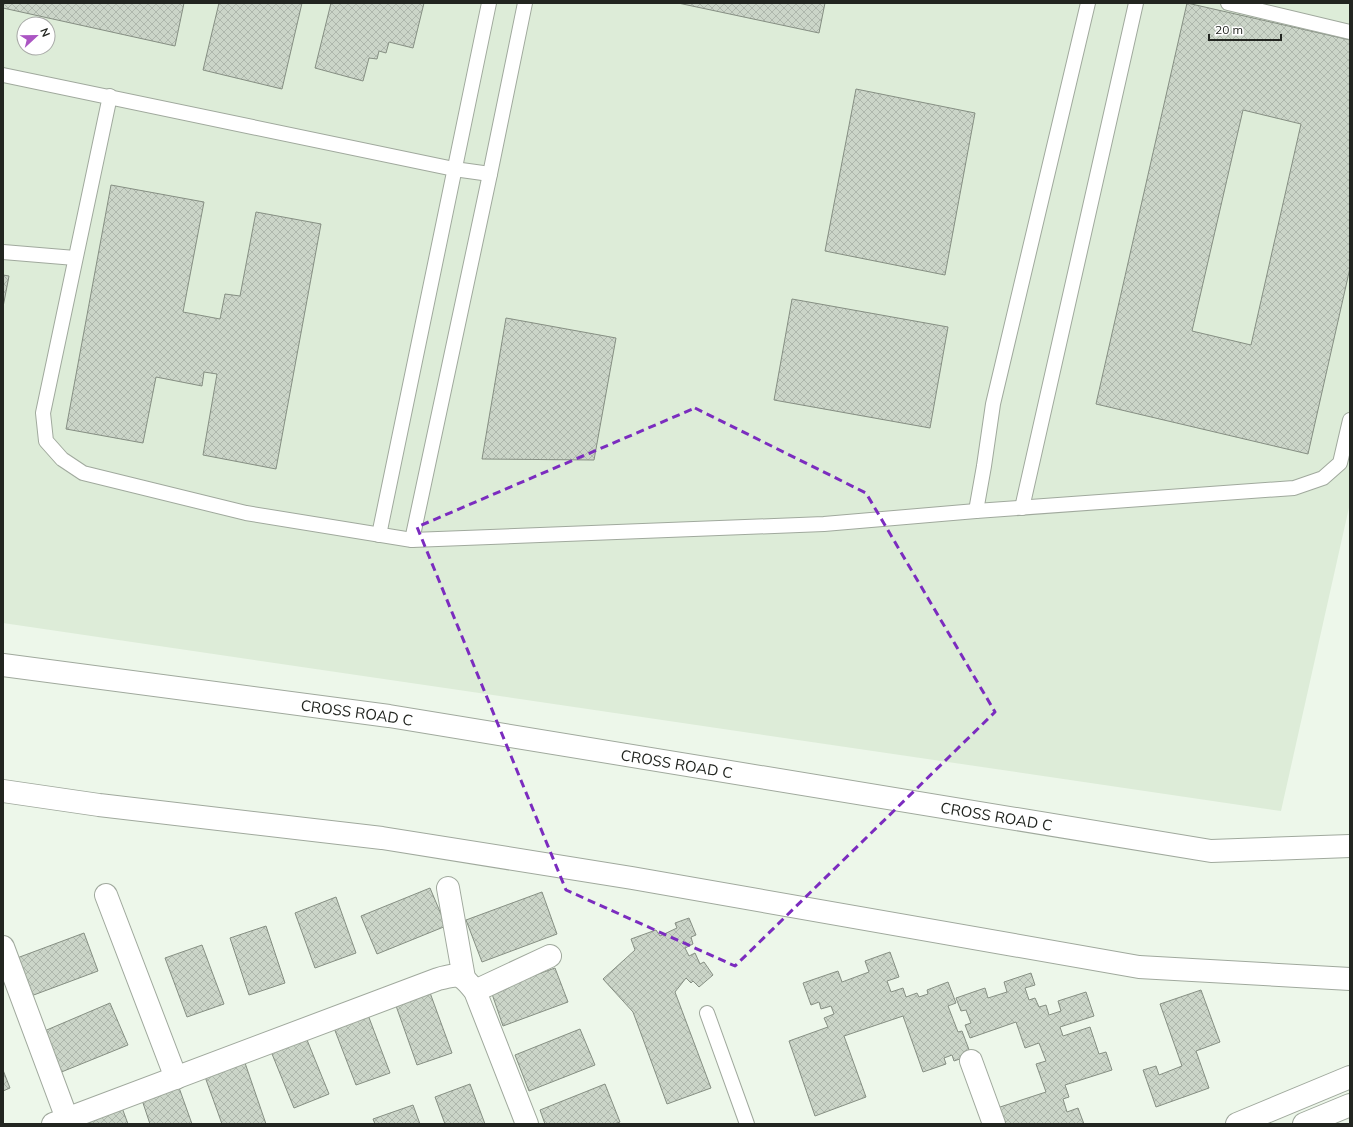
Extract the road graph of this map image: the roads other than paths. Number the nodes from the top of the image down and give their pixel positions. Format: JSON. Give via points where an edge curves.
{"nodes":[{"id":1,"x":489,"y":3,"type":"edge"},
{"id":2,"x":525,"y":3,"type":"edge"},
{"id":3,"x":1088,"y":3,"type":"edge"},
{"id":4,"x":1136,"y":3,"type":"edge"},
{"id":5,"x":1228,"y":3,"type":"edge"},
{"id":6,"x":1350,"y":32,"type":"edge"},
{"id":7,"x":3,"y":75,"type":"edge"},
{"id":8,"x":110,"y":96,"type":"junction"},
{"id":9,"x":454,"y":169,"type":"junction"},
{"id":10,"x":490,"y":174,"type":"junction"},
{"id":11,"x":3,"y":252,"type":"edge"},
{"id":12,"x":75,"y":258,"type":"junction"},
{"id":13,"x":1350,"y":420,"type":"edge"},
{"id":14,"x":1022,"y":508,"type":"junction"},
{"id":15,"x":976,"y":511,"type":"junction"},
{"id":16,"x":380,"y":535,"type":"junction"},
{"id":17,"x":412,"y":540,"type":"junction"},
{"id":18,"x":3,"y":664,"type":"edge"},
{"id":19,"x":3,"y":791,"type":"edge"},
{"id":20,"x":1350,"y":846,"type":"edge"},
{"id":21,"x":448,"y":888,"type":"dead end"},
{"id":22,"x":106,"y":895,"type":"dead end"},
{"id":23,"x":3,"y":947,"type":"edge"},
{"id":24,"x":550,"y":956,"type":"dead end"},
{"id":25,"x":1350,"y":979,"type":"edge"},
{"id":26,"x":469,"y":985,"type":"junction"},
{"id":27,"x":707,"y":1013,"type":"dead end"},
{"id":28,"x":971,"y":1061,"type":"dead end"},
{"id":29,"x":1350,"y":1077,"type":"edge"},
{"id":30,"x":176,"y":1078,"type":"junction"},
{"id":31,"x":1350,"y":1105,"type":"edge"},
{"id":32,"x":64,"y":1122,"type":"edge"},
{"id":33,"x":527,"y":1124,"type":"edge"},
{"id":34,"x":747,"y":1124,"type":"edge"},
{"id":35,"x":994,"y":1124,"type":"edge"},
{"id":36,"x":1238,"y":1124,"type":"edge"},
{"id":37,"x":1304,"y":1124,"type":"edge"}],
"edges":[{"from":1,"to":9,"type":"lane"},
{"from":2,"to":10,"type":"lane"},
{"from":3,"to":15,"type":"lane","via":[[993,404]]},
{"from":4,"to":14,"type":"lane"},
{"from":5,"to":6,"type":"lane"},
{"from":7,"to":8,"type":"lane"},
{"from":8,"to":9,"type":"lane"},
{"from":8,"to":12,"type":"lane"},
{"from":9,"to":10,"type":"lane"},
{"from":9,"to":16,"type":"lane"},
{"from":10,"to":17,"type":"lane"},
{"from":11,"to":12,"type":"lane"},
{"from":12,"to":16,"type":"lane","via":[[43,413],[46,440],[62,459],[83,473],[246,513]]},
{"from":13,"to":14,"type":"lane","via":[[1340,463],[1323,478],[1294,488]]},
{"from":14,"to":15,"type":"lane"},
{"from":15,"to":17,"type":"lane","via":[[824,524]]},
{"from":16,"to":17,"type":"lane"},
{"from":18,"to":20,"type":"street","name":"CROSS ROAD C","via":[[389,716],[1211,851]]},
{"from":19,"to":25,"type":"street","via":[[99,805],[390,839],[632,878],[1139,967]]},
{"from":21,"to":26,"type":"street"},
{"from":22,"to":30,"type":"street"},
{"from":23,"to":32,"type":"street"},
{"from":24,"to":26,"type":"street"},
{"from":26,"to":30,"type":"street","via":[[454,974],[438,979]]},
{"from":26,"to":33,"type":"street"},
{"from":27,"to":34,"type":"lane"},
{"from":28,"to":35,"type":"street"},
{"from":29,"to":36,"type":"street"},
{"from":30,"to":32,"type":"street"},
{"from":31,"to":37,"type":"street"}]}
